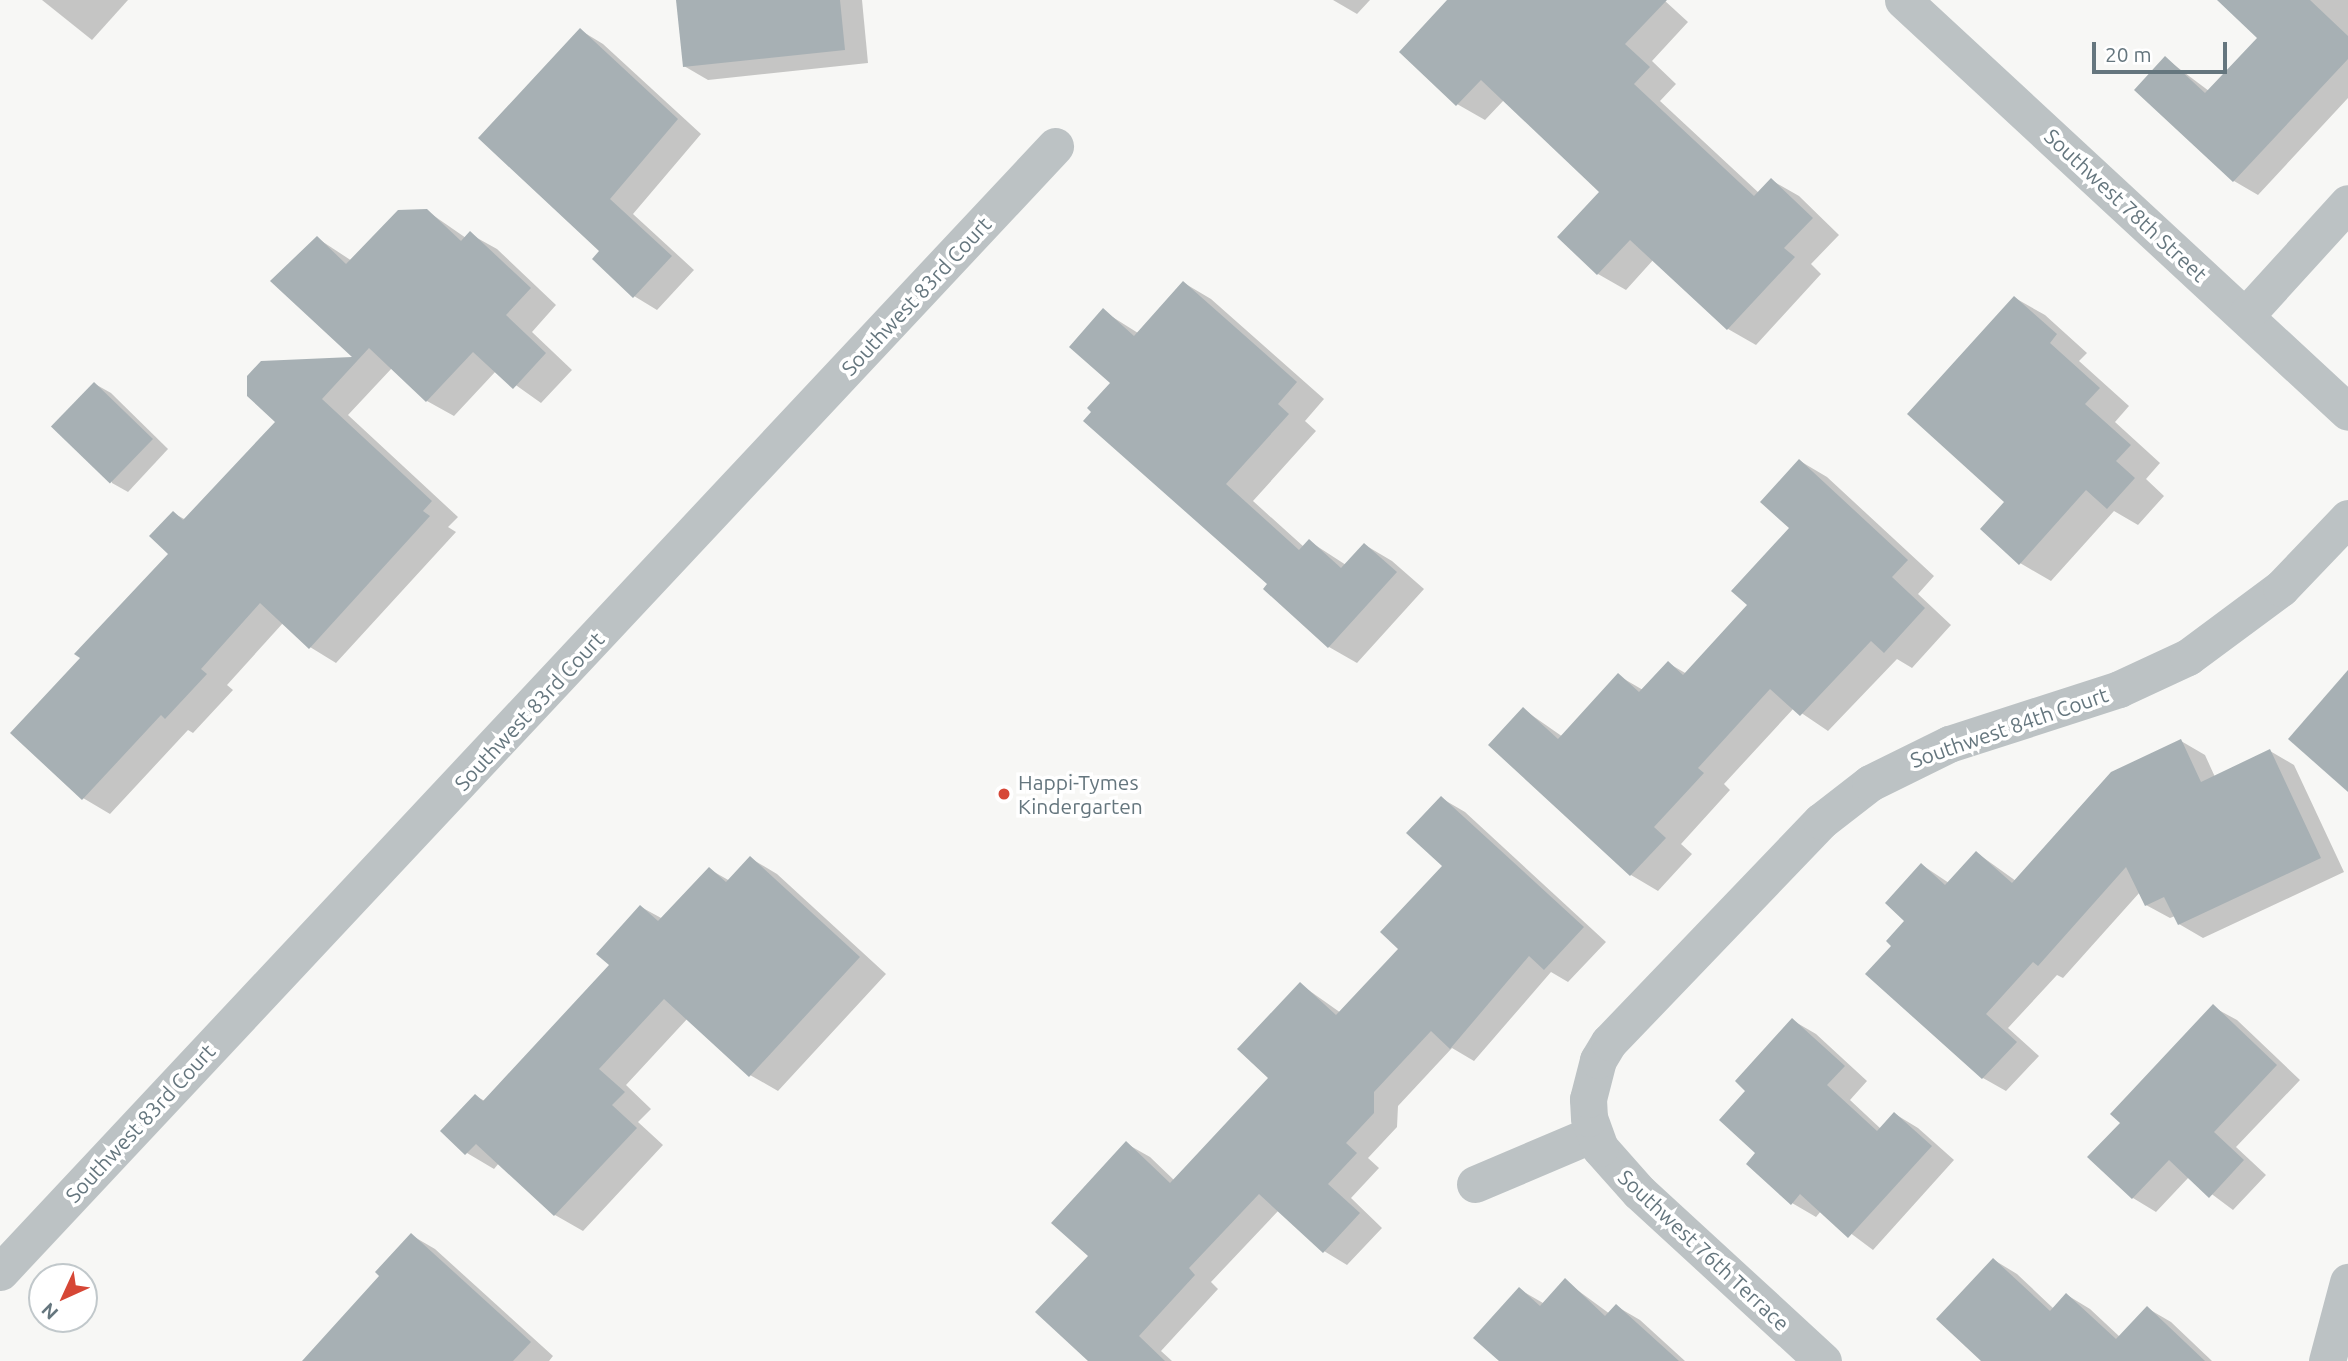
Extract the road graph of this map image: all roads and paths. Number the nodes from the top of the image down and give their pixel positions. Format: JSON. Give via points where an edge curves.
{"nodes":[{"id":1,"x":1903,"y":0,"type":"edge"},
{"id":2,"x":1055,"y":146,"type":"dead end"},
{"id":3,"x":2348,"y":203,"type":"edge"},
{"id":4,"x":2246,"y":315,"type":"junction"},
{"id":5,"x":2348,"y":412,"type":"edge"},
{"id":6,"x":2348,"y":518,"type":"edge"},
{"id":7,"x":1592,"y":1133,"type":"junction"},
{"id":8,"x":1475,"y":1184,"type":"dead end"},
{"id":9,"x":0,"y":1272,"type":"edge"},
{"id":10,"x":2348,"y":1283,"type":"edge"},
{"id":11,"x":1823,"y":1361,"type":"edge"},
{"id":12,"x":2327,"y":1361,"type":"edge"}],
"edges":[{"from":1,"to":4,"type":"street","name":"Southwest 78th Street"},
{"from":2,"to":9,"type":"street","name":"Southwest 83rd Court"},
{"from":3,"to":4,"type":"street"},
{"from":4,"to":5,"type":"street","name":"Southwest 78th Street"},
{"from":6,"to":7,"type":"street","name":"Southwest 84th Court","via":[[2281,588],[2188,657],[2119,689],[1924,754],[1876,779],[1829,815],[1609,1042],[1590,1089]]},
{"from":7,"to":8,"type":"street"},
{"from":7,"to":11,"type":"street","name":"Southwest 76th Terrace","via":[[1639,1192]]},
{"from":10,"to":12,"type":"street"}]}
